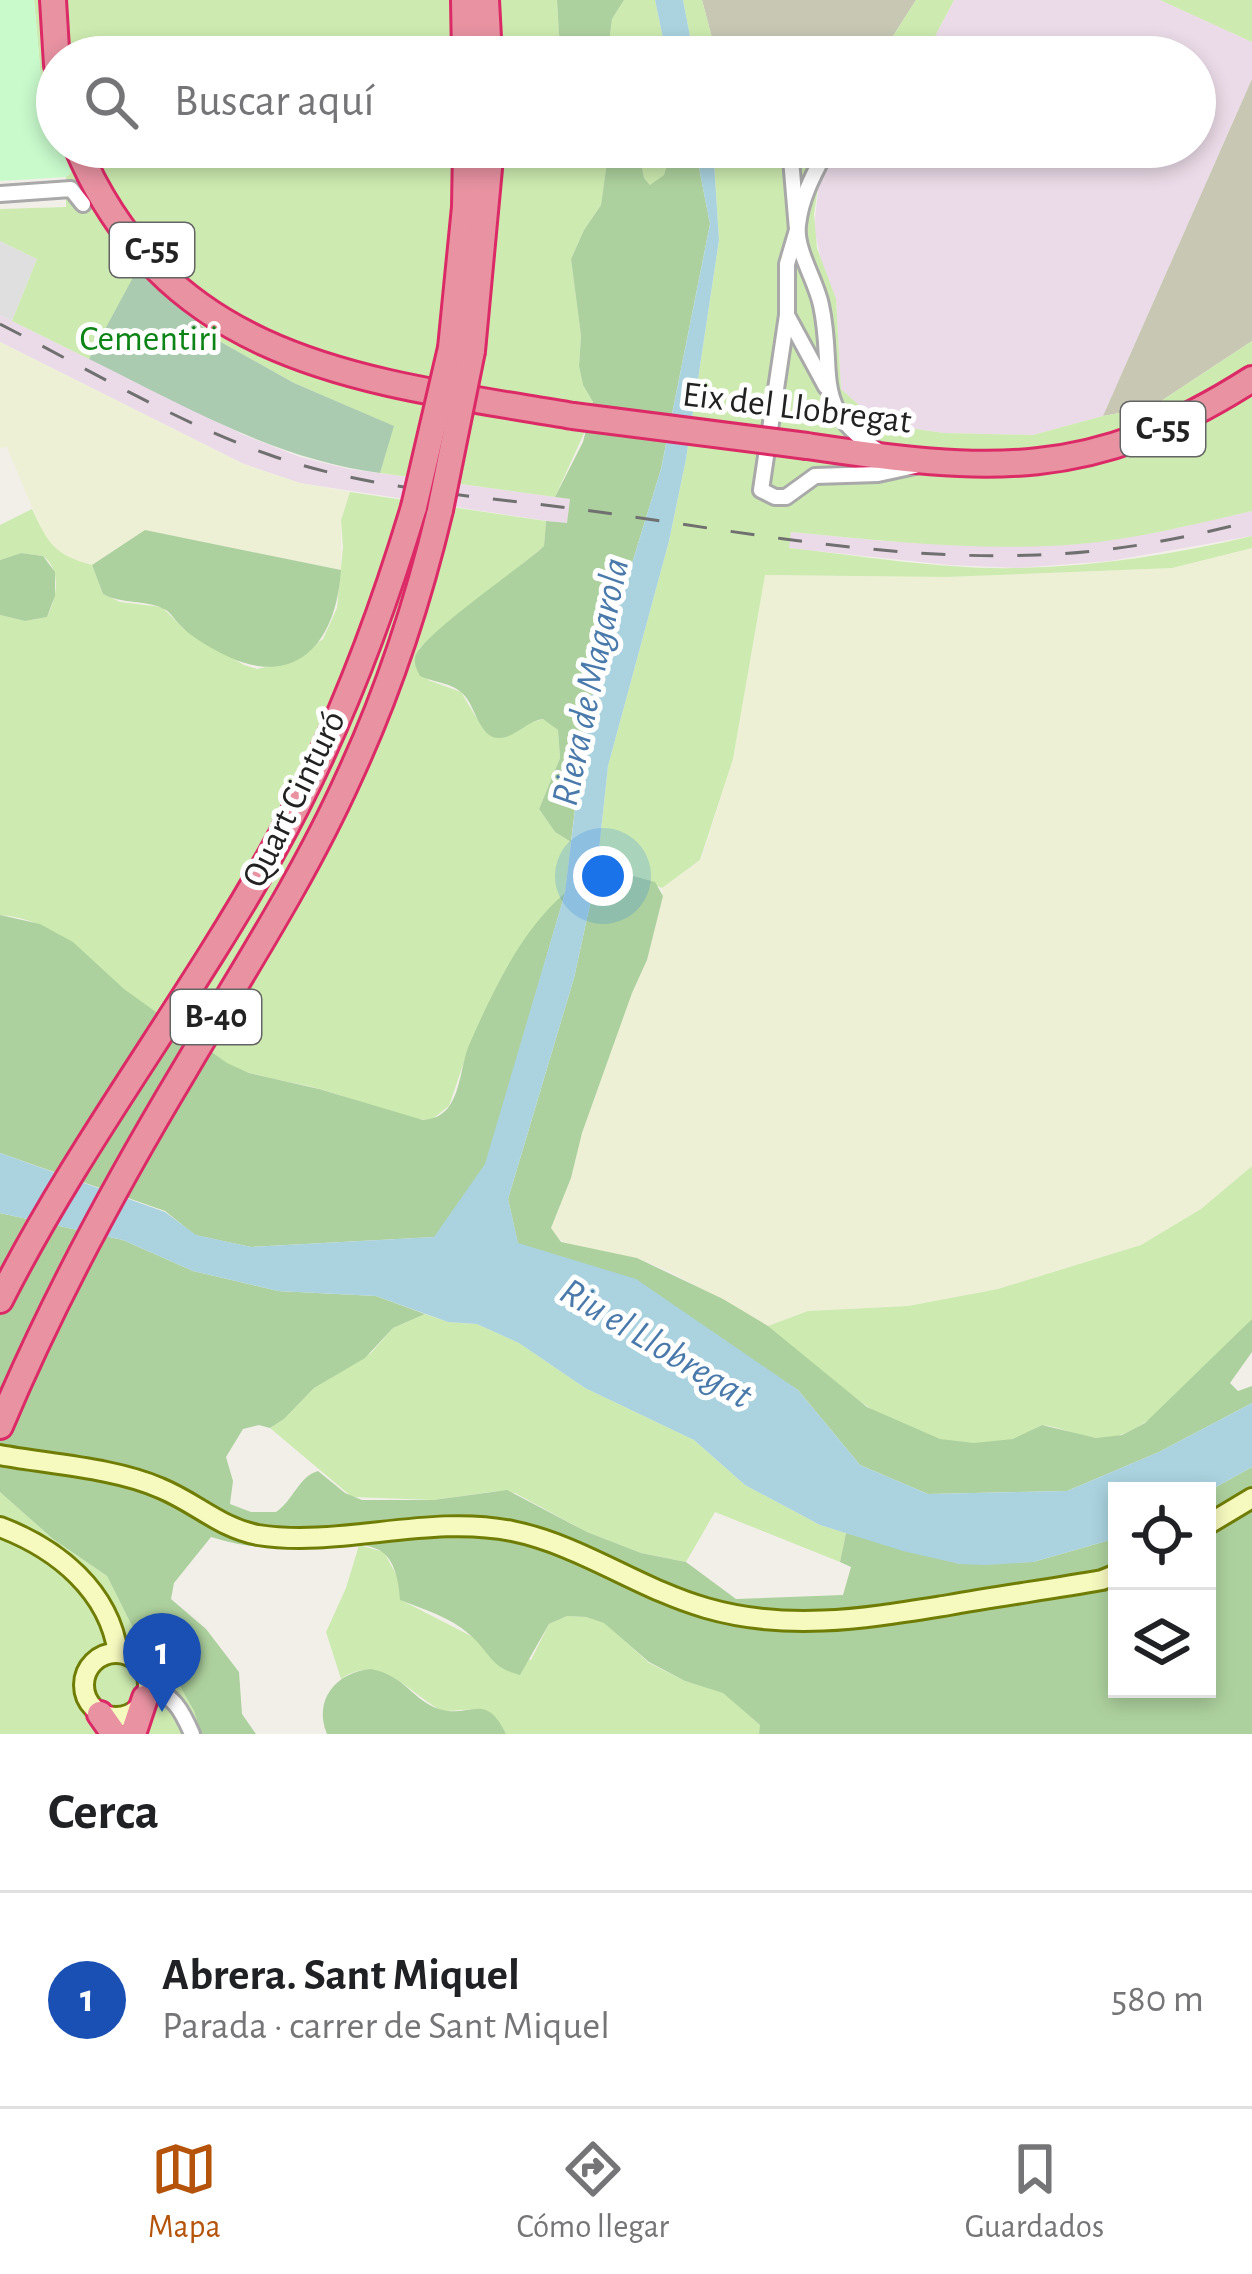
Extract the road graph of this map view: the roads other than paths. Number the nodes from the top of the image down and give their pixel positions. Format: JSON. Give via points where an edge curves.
{"nodes":[{"id":1,"x":57,"y":0,"type":"edge"},
{"id":2,"x":464,"y":0,"type":"edge"},
{"id":3,"x":486,"y":0,"type":"edge"},
{"id":4,"x":57,"y":36,"type":"edge"},
{"id":5,"x":63,"y":36,"type":"edge"},
{"id":6,"x":465,"y":36,"type":"edge"},
{"id":7,"x":488,"y":36,"type":"edge"},
{"id":8,"x":88,"y":168,"type":"edge"},
{"id":9,"x":99,"y":168,"type":"edge"},
{"id":10,"x":466,"y":168,"type":"edge"},
{"id":11,"x":488,"y":168,"type":"edge"},
{"id":12,"x":792,"y":168,"type":"edge"},
{"id":13,"x":817,"y":168,"type":"edge"},
{"id":14,"x":0,"y":194,"type":"edge"},
{"id":15,"x":83,"y":204,"type":"dead end"},
{"id":16,"x":797,"y":230,"type":"junction"},
{"id":17,"x":787,"y":315,"type":"junction"},
{"id":18,"x":462,"y":349,"type":"junction"},
{"id":19,"x":322,"y":364,"type":"junction"},
{"id":20,"x":1252,"y":379,"type":"edge"},
{"id":21,"x":828,"y":391,"type":"junction"},
{"id":22,"x":842,"y":444,"type":"junction"},
{"id":23,"x":883,"y":466,"type":"junction"},
{"id":24,"x":0,"y":1300,"type":"edge"},
{"id":25,"x":0,"y":1426,"type":"edge"},
{"id":26,"x":0,"y":1455,"type":"edge"},
{"id":27,"x":1252,"y":1498,"type":"edge"},
{"id":28,"x":1216,"y":1520,"type":"edge"},
{"id":29,"x":0,"y":1527,"type":"edge"},
{"id":30,"x":1108,"y":1578,"type":"edge"},
{"id":31,"x":118,"y":1653,"type":"junction"},
{"id":32,"x":147,"y":1693,"type":"junction"},
{"id":33,"x":107,"y":1724,"type":"edge"},
{"id":34,"x":133,"y":1734,"type":"edge"},
{"id":35,"x":192,"y":1734,"type":"edge"}],
"edges":[{"from":1,"to":4,"type":"highway"},
{"from":1,"to":5,"type":"highway"},
{"from":2,"to":6,"type":"highway"},
{"from":3,"to":7,"type":"highway"},
{"from":8,"to":19,"type":"highway","name":"Eix del Llobregat","number":"C-55","via":[[143,256],[198,305],[251,338]]},
{"from":9,"to":19,"type":"highway","name":"Eix del Llobregat","number":"C-55","via":[[126,220],[166,265],[247,325]]},
{"from":10,"to":18,"type":"highway","name":"Quart Cinturó","number":"B-40"},
{"from":11,"to":18,"type":"highway","name":"Quart Cinturó","number":"B-40"},
{"from":12,"to":16,"type":"street"},
{"from":13,"to":16,"type":"street"},
{"from":14,"to":15,"type":"street","via":[[71,189]]},
{"from":16,"to":17,"type":"street"},
{"from":16,"to":21,"type":"street","via":[[821,307]]},
{"from":17,"to":21,"type":"street"},
{"from":17,"to":23,"type":"street","via":[[761,490],[786,496],[815,476]]},
{"from":18,"to":24,"type":"highway","name":"Quart Cinturó","number":"B-40","bridge":true,"via":[[387,596],[316,770]]},
{"from":18,"to":25,"type":"highway","name":"Quart Cinturó","number":"B-40","bridge":true,"via":[[440,510],[367,737],[260,946],[94,1225]]},
{"from":19,"to":22,"type":"highway","name":"Eix del Llobregat","number":"C-55","bridge":true,"via":[[394,387],[573,416]]},
{"from":20,"to":23,"type":"highway","name":"Eix del Llobregat","number":"C-55","via":[[1150,436],[1094,453],[1038,464]]},
{"from":21,"to":22,"type":"street"},
{"from":22,"to":23,"type":"highway","name":"Eix del Llobregat","number":"C-55"},
{"from":26,"to":30,"type":"street","via":[[157,1486],[236,1530],[262,1535],[512,1531],[566,1546],[704,1608],[761,1620],[881,1618]]},
{"from":27,"to":28,"type":"street"},
{"from":29,"to":31,"type":"street","via":[[56,1556],[91,1589],[114,1623]]},
{"from":31,"to":32,"type":"street","via":[[144,1670]]},
{"from":31,"to":33,"type":"street","via":[[98,1659],[85,1676],[86,1698]]},
{"from":32,"to":33,"type":"street","via":[[140,1707]]},
{"from":32,"to":34,"type":"highway"},
{"from":32,"to":35,"type":"street","via":[[167,1695]]}]}
